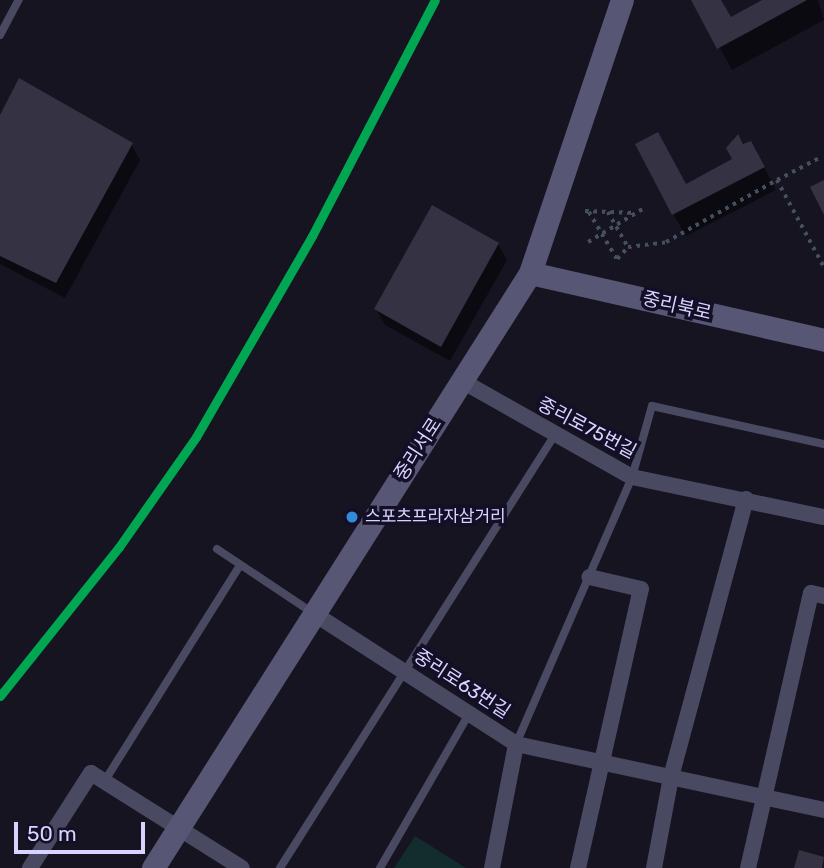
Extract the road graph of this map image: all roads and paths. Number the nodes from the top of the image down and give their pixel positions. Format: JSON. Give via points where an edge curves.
{"nodes":[{"id":1,"x":19,"y":0,"type":"edge"},
{"id":2,"x":622,"y":0,"type":"edge"},
{"id":3,"x":0,"y":35,"type":"edge"},
{"id":4,"x":819,"y":158,"type":"dead end"},
{"id":5,"x":777,"y":180,"type":"junction"},
{"id":6,"x":644,"y":208,"type":"dead end"},
{"id":7,"x":608,"y":212,"type":"junction"},
{"id":8,"x":636,"y":212,"type":"junction"},
{"id":9,"x":616,"y":225,"type":"junction"},
{"id":10,"x":602,"y":233,"type":"junction"},
{"id":11,"x":588,"y":242,"type":"dead end"},
{"id":12,"x":628,"y":247,"type":"junction"},
{"id":13,"x":824,"y":267,"type":"edge"},
{"id":14,"x":530,"y":272,"type":"junction"},
{"id":15,"x":824,"y":340,"type":"edge"},
{"id":16,"x":462,"y":381,"type":"junction"},
{"id":17,"x":554,"y":436,"type":"junction"},
{"id":18,"x":824,"y":444,"type":"edge"},
{"id":19,"x":632,"y":477,"type":"junction"},
{"id":20,"x":746,"y":499,"type":"junction"},
{"id":21,"x":824,"y":517,"type":"edge"},
{"id":22,"x":217,"y":549,"type":"dead end"},
{"id":23,"x":239,"y":567,"type":"junction"},
{"id":24,"x":589,"y":577,"type":"junction"},
{"id":25,"x":824,"y":596,"type":"edge"},
{"id":26,"x":313,"y":613,"type":"junction"},
{"id":27,"x":402,"y":670,"type":"junction"},
{"id":28,"x":469,"y":714,"type":"junction"},
{"id":29,"x":516,"y":744,"type":"junction"},
{"id":30,"x":601,"y":762,"type":"junction"},
{"id":31,"x":671,"y":777,"type":"junction"},
{"id":32,"x":104,"y":782,"type":"junction"},
{"id":33,"x":764,"y":797,"type":"junction"},
{"id":34,"x":824,"y":810,"type":"edge"},
{"id":35,"x":177,"y":830,"type":"junction"},
{"id":36,"x":30,"y":868,"type":"edge"},
{"id":37,"x":153,"y":868,"type":"edge"},
{"id":38,"x":242,"y":868,"type":"edge"},
{"id":39,"x":280,"y":868,"type":"edge"},
{"id":40,"x":380,"y":868,"type":"edge"},
{"id":41,"x":492,"y":868,"type":"edge"},
{"id":42,"x":578,"y":868,"type":"edge"},
{"id":43,"x":654,"y":868,"type":"edge"},
{"id":44,"x":748,"y":868,"type":"edge"}],
"edges":[{"from":1,"to":3,"type":"lane"},
{"from":2,"to":14,"type":"main road","name":"중리서로"},
{"from":4,"to":5,"type":"path"},
{"from":5,"to":12,"type":"path","via":[[666,242]]},
{"from":5,"to":13,"type":"path"},
{"from":6,"to":8,"type":"path"},
{"from":7,"to":8,"type":"path"},
{"from":7,"to":9,"type":"path"},
{"from":7,"to":10,"type":"path","via":[[587,212]]},
{"from":8,"to":9,"type":"path"},
{"from":9,"to":10,"type":"path"},
{"from":9,"to":12,"type":"path"},
{"from":10,"to":11,"type":"path"},
{"from":10,"to":12,"type":"path","via":[[617,259]]},
{"from":14,"to":15,"type":"main road","name":"중리북로"},
{"from":14,"to":16,"type":"main road","name":"중리서로"},
{"from":16,"to":17,"type":"street","name":"중리로75번길"},
{"from":16,"to":26,"type":"main road","name":"중리서로"},
{"from":17,"to":19,"type":"street","name":"중리로75번길"},
{"from":17,"to":27,"type":"lane"},
{"from":18,"to":19,"type":"lane","via":[[652,406]]},
{"from":19,"to":20,"type":"street","name":"중리로75번길"},
{"from":19,"to":24,"type":"lane"},
{"from":20,"to":21,"type":"street","name":"중리로75번길"},
{"from":20,"to":31,"type":"street"},
{"from":22,"to":23,"type":"lane"},
{"from":23,"to":26,"type":"lane"},
{"from":23,"to":32,"type":"lane"},
{"from":24,"to":29,"type":"lane"},
{"from":24,"to":30,"type":"street","via":[[641,589]]},
{"from":25,"to":33,"type":"street","via":[[811,593]]},
{"from":26,"to":27,"type":"street","name":"중리로63번길"},
{"from":26,"to":35,"type":"main road","name":"중리서로"},
{"from":27,"to":28,"type":"street","name":"중리로63번길"},
{"from":27,"to":39,"type":"lane"},
{"from":28,"to":29,"type":"street","name":"중리로63번길"},
{"from":28,"to":40,"type":"lane"},
{"from":29,"to":30,"type":"street","name":"중리로63번길"},
{"from":29,"to":41,"type":"street"},
{"from":30,"to":31,"type":"street","name":"중리로63번길"},
{"from":30,"to":42,"type":"street"},
{"from":31,"to":33,"type":"street","name":"중리로63번길"},
{"from":31,"to":43,"type":"street"},
{"from":32,"to":35,"type":"street"},
{"from":32,"to":36,"type":"street","via":[[92,774]]},
{"from":33,"to":34,"type":"street","name":"중리로63번길"},
{"from":33,"to":44,"type":"street"},
{"from":35,"to":37,"type":"main road","name":"중리서로"},
{"from":35,"to":38,"type":"street"}]}
